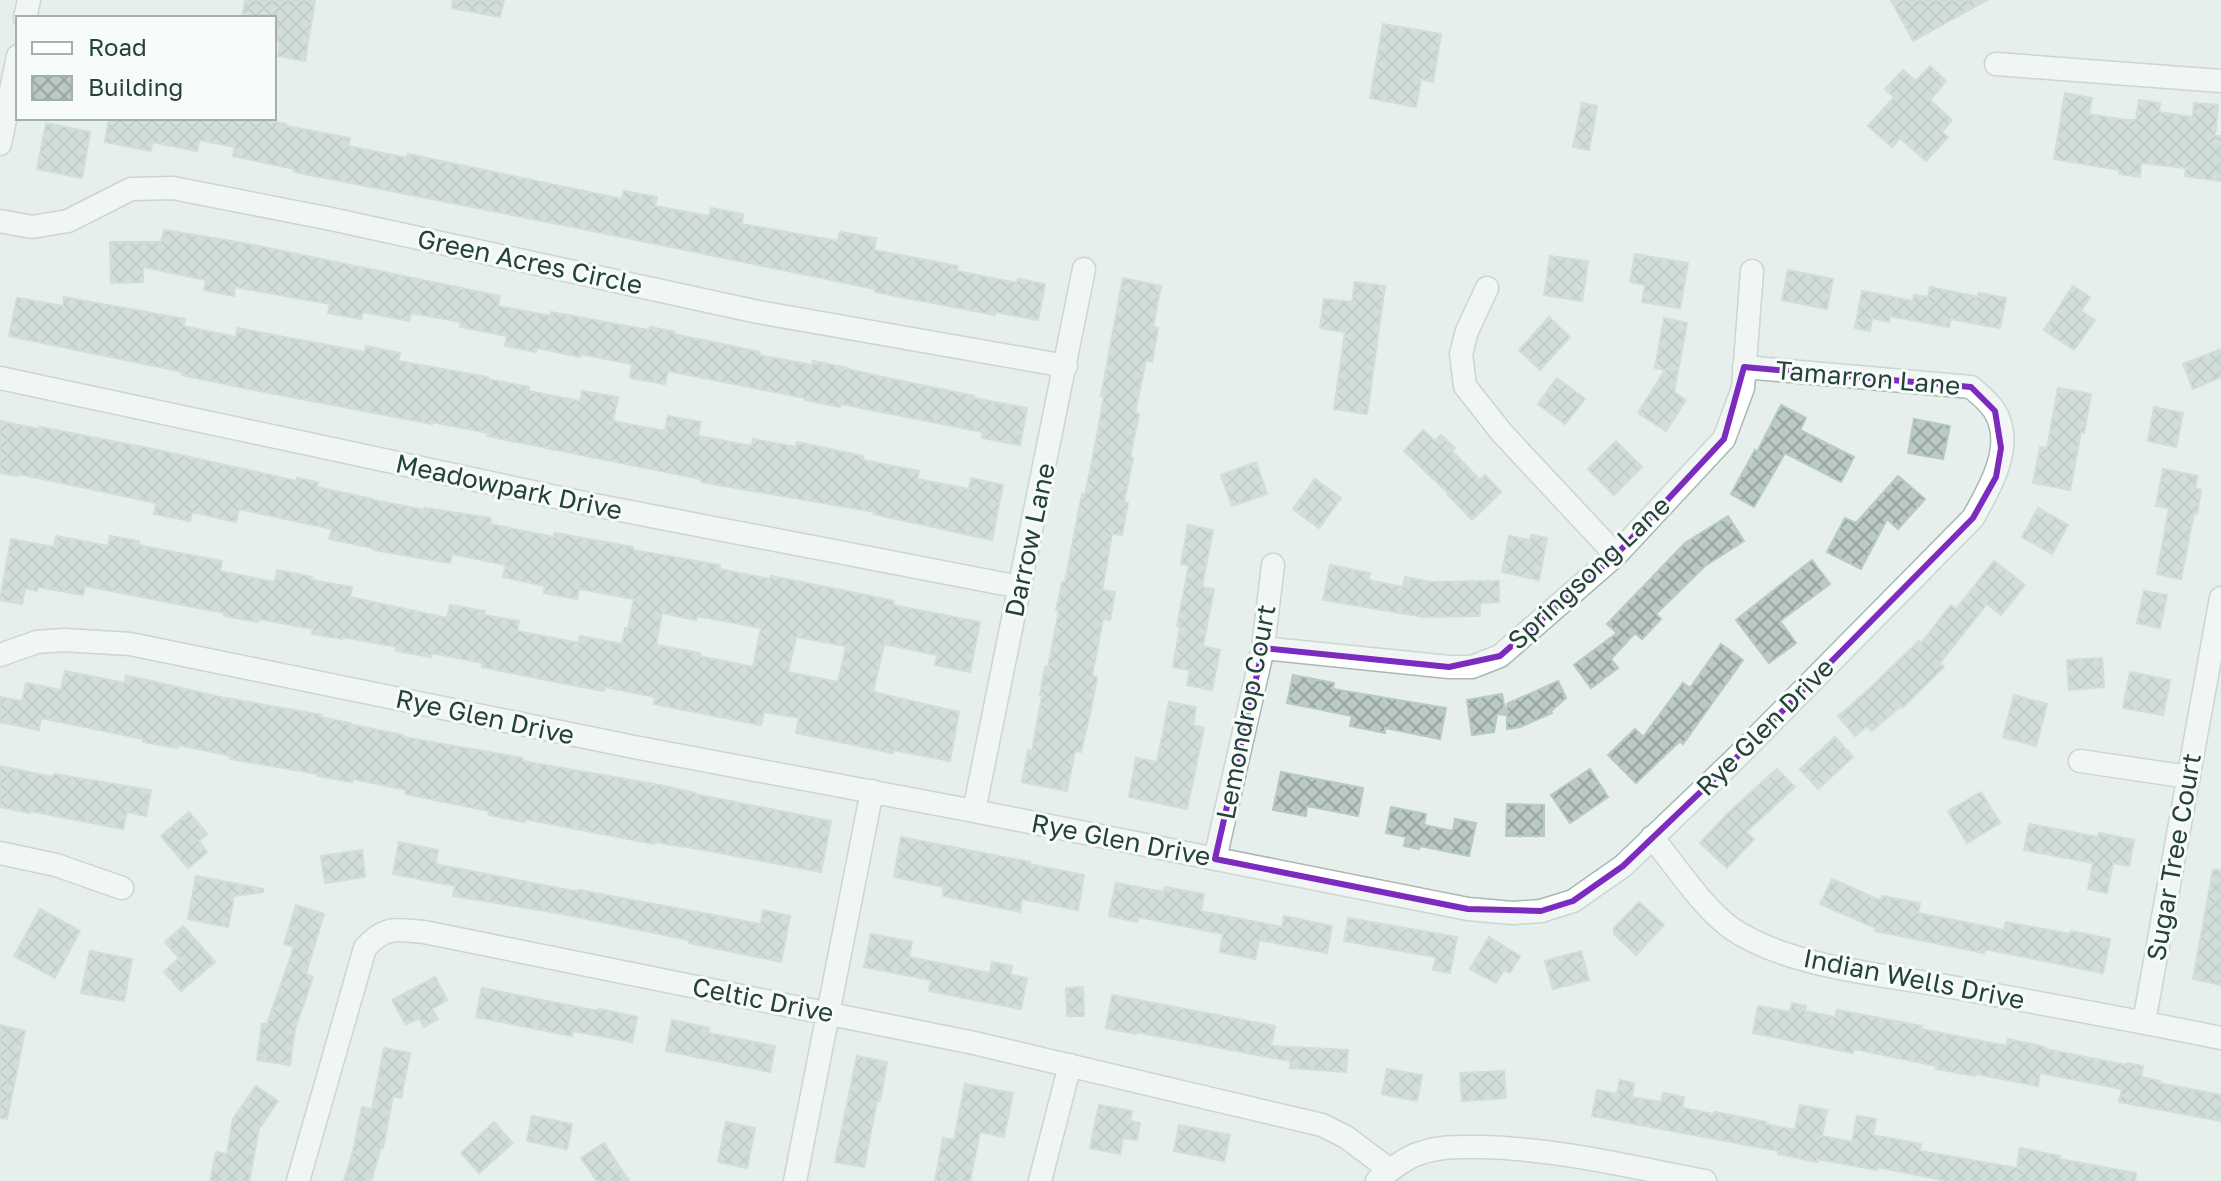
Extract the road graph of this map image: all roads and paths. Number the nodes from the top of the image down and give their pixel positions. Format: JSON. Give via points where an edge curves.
{"nodes":[{"id":1,"x":1996,"y":64,"type":"dead end"},
{"id":2,"x":16,"y":66,"type":"edge"},
{"id":3,"x":2221,"y":81,"type":"edge"},
{"id":4,"x":0,"y":144,"type":"edge"},
{"id":5,"x":0,"y":221,"type":"edge"},
{"id":6,"x":1084,"y":269,"type":"dead end"},
{"id":7,"x":1752,"y":271,"type":"dead end"},
{"id":8,"x":1487,"y":288,"type":"dead end"},
{"id":9,"x":1066,"y":366,"type":"junction"},
{"id":10,"x":1744,"y":367,"type":"junction"},
{"id":11,"x":0,"y":378,"type":"edge"},
{"id":12,"x":1987,"y":401,"type":"joint"},
{"id":13,"x":1616,"y":555,"type":"junction"},
{"id":14,"x":1273,"y":565,"type":"dead end"},
{"id":15,"x":1020,"y":587,"type":"junction"},
{"id":16,"x":2221,"y":598,"type":"edge"},
{"id":17,"x":1263,"y":648,"type":"junction"},
{"id":18,"x":0,"y":655,"type":"edge"},
{"id":19,"x":2080,"y":761,"type":"dead end"},
{"id":20,"x":2189,"y":777,"type":"junction"},
{"id":21,"x":872,"y":791,"type":"junction"},
{"id":22,"x":974,"y":811,"type":"junction"},
{"id":23,"x":1652,"y":837,"type":"junction"},
{"id":24,"x":0,"y":853,"type":"edge"},
{"id":25,"x":1215,"y":859,"type":"junction"},
{"id":26,"x":122,"y":888,"type":"dead end"},
{"id":27,"x":830,"y":1013,"type":"junction"},
{"id":28,"x":2144,"y":1022,"type":"junction"},
{"id":29,"x":2221,"y":1038,"type":"edge"},
{"id":30,"x":1070,"y":1065,"type":"junction"},
{"id":31,"x":1383,"y":1175,"type":"edge"},
{"id":32,"x":1650,"y":1176,"type":"edge"},
{"id":33,"x":298,"y":1181,"type":"edge"},
{"id":34,"x":795,"y":1181,"type":"edge"},
{"id":35,"x":1040,"y":1181,"type":"edge"},
{"id":36,"x":1705,"y":1181,"type":"edge"}],
"edges":[{"from":1,"to":3,"type":"street"},
{"from":2,"to":4,"type":"street"},
{"from":5,"to":9,"type":"street","name":"Green Acres Circle","via":[[32,227],[68,221],[131,189],[173,188],[758,312]]},
{"from":6,"to":9,"type":"street","name":"Darrow Lane"},
{"from":7,"to":10,"type":"street","name":"Springsong Lane"},
{"from":8,"to":13,"type":"street","via":[[1461,354],[1465,386]]},
{"from":9,"to":15,"type":"street","name":"Darrow Lane"},
{"from":10,"to":12,"type":"street","name":"Tamarron Lane","via":[[1971,387]]},
{"from":10,"to":13,"type":"street","name":"Springsong Lane","via":[[1743,388],[1724,439]]},
{"from":11,"to":15,"type":"street","name":"Meadowpark Drive","via":[[589,504]]},
{"from":12,"to":23,"type":"street","name":"Rye Glen Drive","via":[[2001,429],[2001,448],[1996,477],[1973,518]]},
{"from":13,"to":17,"type":"street","name":"Springsong Lane","via":[[1500,656],[1472,667]]},
{"from":14,"to":17,"type":"street","name":"Lemondrop Court"},
{"from":15,"to":22,"type":"street","name":"Darrow Lane"},
{"from":16,"to":20,"type":"street","name":"Sugar Tree Court"},
{"from":17,"to":25,"type":"street","name":"Lemondrop Court"},
{"from":18,"to":21,"type":"street","name":"Rye Glen Drive","via":[[37,642],[130,644]]},
{"from":19,"to":20,"type":"street"},
{"from":20,"to":28,"type":"street","name":"Sugar Tree Court"},
{"from":21,"to":22,"type":"street","name":"Rye Glen Drive"},
{"from":21,"to":27,"type":"street"},
{"from":22,"to":25,"type":"street","name":"Rye Glen Drive"},
{"from":23,"to":25,"type":"street","name":"Rye Glen Drive","via":[[1623,866],[1573,901],[1513,913],[1468,909]]},
{"from":23,"to":28,"type":"street","name":"Indian Wells Drive","via":[[1713,912],[1755,942],[1810,962]]},
{"from":24,"to":26,"type":"street","via":[[76,870]]},
{"from":27,"to":30,"type":"street","name":"Celtic Drive"},
{"from":27,"to":33,"type":"street","name":"Celtic Drive","via":[[392,929],[377,934],[365,948]]},
{"from":27,"to":34,"type":"street"},
{"from":28,"to":29,"type":"street","name":"Indian Wells Drive"},
{"from":30,"to":31,"type":"street","name":"Celtic Drive","via":[[1322,1125],[1346,1137]]},
{"from":30,"to":35,"type":"street"},
{"from":31,"to":32,"type":"street","via":[[1421,1152],[1447,1147],[1503,1148]]},
{"from":32,"to":36,"type":"street"}]}
